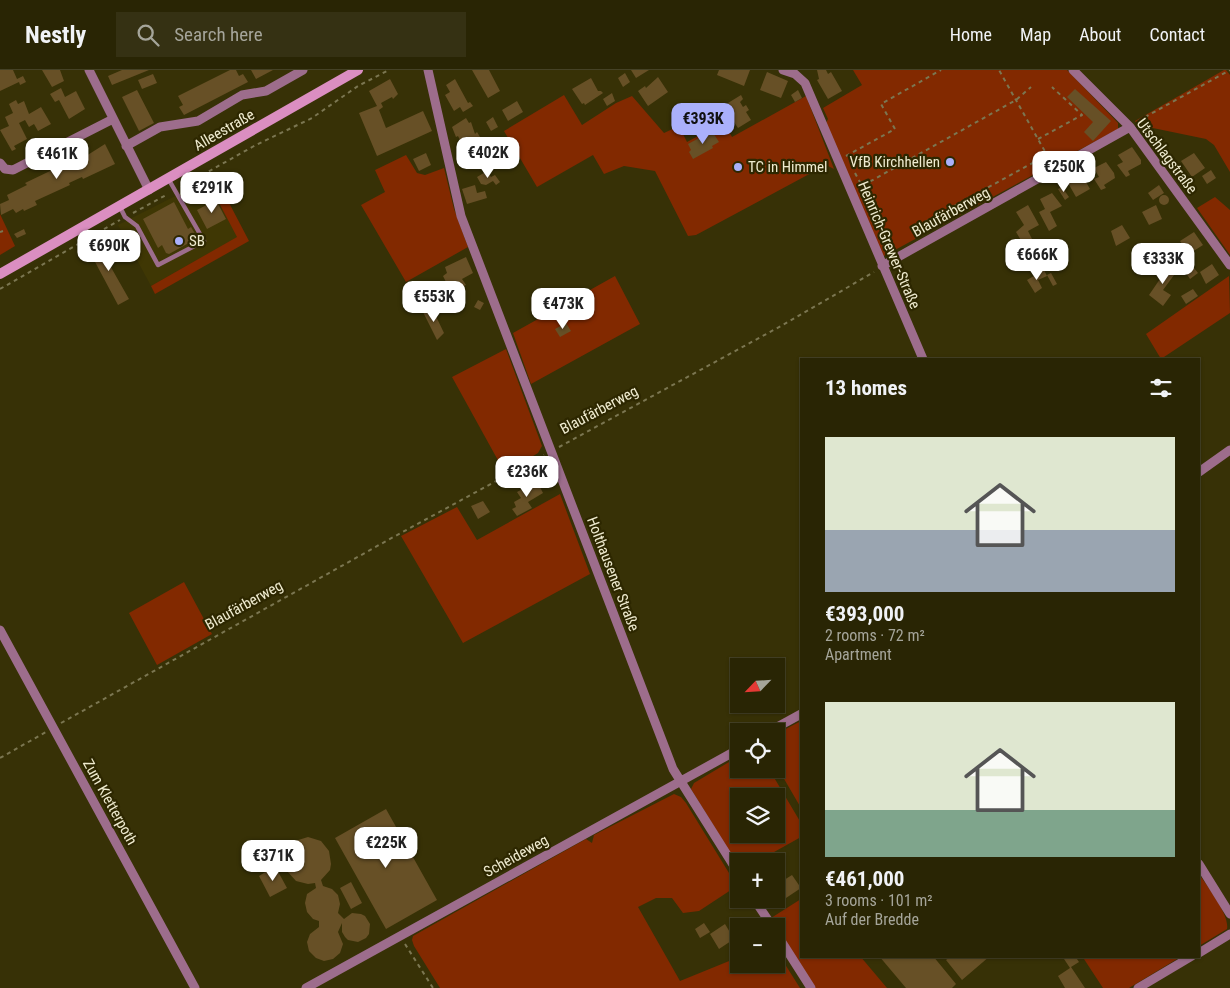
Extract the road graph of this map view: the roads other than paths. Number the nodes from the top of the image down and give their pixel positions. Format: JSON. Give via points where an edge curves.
{"nodes":[{"id":1,"x":89,"y":70,"type":"edge"},
{"id":2,"x":303,"y":70,"type":"edge"},
{"id":3,"x":358,"y":70,"type":"edge"},
{"id":4,"x":428,"y":70,"type":"edge"},
{"id":5,"x":783,"y":70,"type":"edge"},
{"id":6,"x":1073,"y":70,"type":"edge"},
{"id":7,"x":113,"y":119,"type":"junction"},
{"id":8,"x":1130,"y":127,"type":"junction"},
{"id":9,"x":126,"y":146,"type":"junction"},
{"id":10,"x":0,"y":163,"type":"edge"},
{"id":11,"x":169,"y":180,"type":"junction"},
{"id":12,"x":149,"y":190,"type":"junction"},
{"id":13,"x":120,"y":207,"type":"junction"},
{"id":14,"x":882,"y":266,"type":"junction"},
{"id":15,"x":1230,"y":266,"type":"edge"},
{"id":16,"x":0,"y":274,"type":"edge"},
{"id":17,"x":923,"y":358,"type":"edge"},
{"id":18,"x":1230,"y":450,"type":"edge"},
{"id":19,"x":1200,"y":471,"type":"edge"},
{"id":20,"x":0,"y":630,"type":"edge"},
{"id":21,"x":800,"y":715,"type":"edge"},
{"id":22,"x":785,"y":723,"type":"edge"},
{"id":23,"x":730,"y":754,"type":"edge"},
{"id":24,"x":680,"y":781,"type":"junction"},
{"id":25,"x":730,"y":860,"type":"edge"},
{"id":26,"x":1200,"y":866,"type":"edge"},
{"id":27,"x":1230,"y":914,"type":"edge"},
{"id":28,"x":1230,"y":934,"type":"edge"},
{"id":29,"x":785,"y":947,"type":"edge"},
{"id":30,"x":1200,"y":951,"type":"edge"},
{"id":31,"x":1189,"y":958,"type":"edge"},
{"id":32,"x":195,"y":988,"type":"edge"},
{"id":33,"x":306,"y":988,"type":"edge"},
{"id":34,"x":811,"y":988,"type":"edge"},
{"id":35,"x":1138,"y":988,"type":"edge"}],
"edges":[{"from":1,"to":7,"type":"street"},
{"from":2,"to":9,"type":"street","via":[[266,91],[242,95],[198,121],[160,127]]},
{"from":3,"to":11,"type":"main road","name":"Alleestraße"},
{"from":4,"to":24,"type":"street","name":"Holthausener Straße","via":[[461,216]]},
{"from":5,"to":14,"type":"street","name":"Heinrich-Grewer-Straße","via":[[795,74],[805,83]]},
{"from":6,"to":8,"type":"street","name":"Utschlagstraße"},
{"from":7,"to":9,"type":"street"},
{"from":7,"to":10,"type":"street","via":[[13,170],[5,169]]},
{"from":8,"to":14,"type":"street","name":"Blaufärberweg"},
{"from":8,"to":15,"type":"street","name":"Utschlagstraße"},
{"from":9,"to":12,"type":"street"},
{"from":11,"to":12,"type":"main road","name":"Alleestraße"},
{"from":11,"to":13,"type":"lane","via":[[204,241],[158,265],[137,226],[125,217]]},
{"from":12,"to":13,"type":"main road","name":"Alleestraße"},
{"from":13,"to":16,"type":"main road","name":"Alleestraße"},
{"from":14,"to":17,"type":"street","name":"Heinrich-Grewer-Straße"},
{"from":18,"to":19,"type":"street"},
{"from":20,"to":32,"type":"street","name":"Zum Kletterpoth"},
{"from":21,"to":22,"type":"street"},
{"from":23,"to":24,"type":"street","name":"Scheideweg"},
{"from":24,"to":25,"type":"street","name":"Holthausener Straße"},
{"from":24,"to":33,"type":"street","name":"Scheideweg"},
{"from":26,"to":27,"type":"street"},
{"from":28,"to":30,"type":"street"},
{"from":29,"to":34,"type":"street"},
{"from":31,"to":35,"type":"street"}]}
